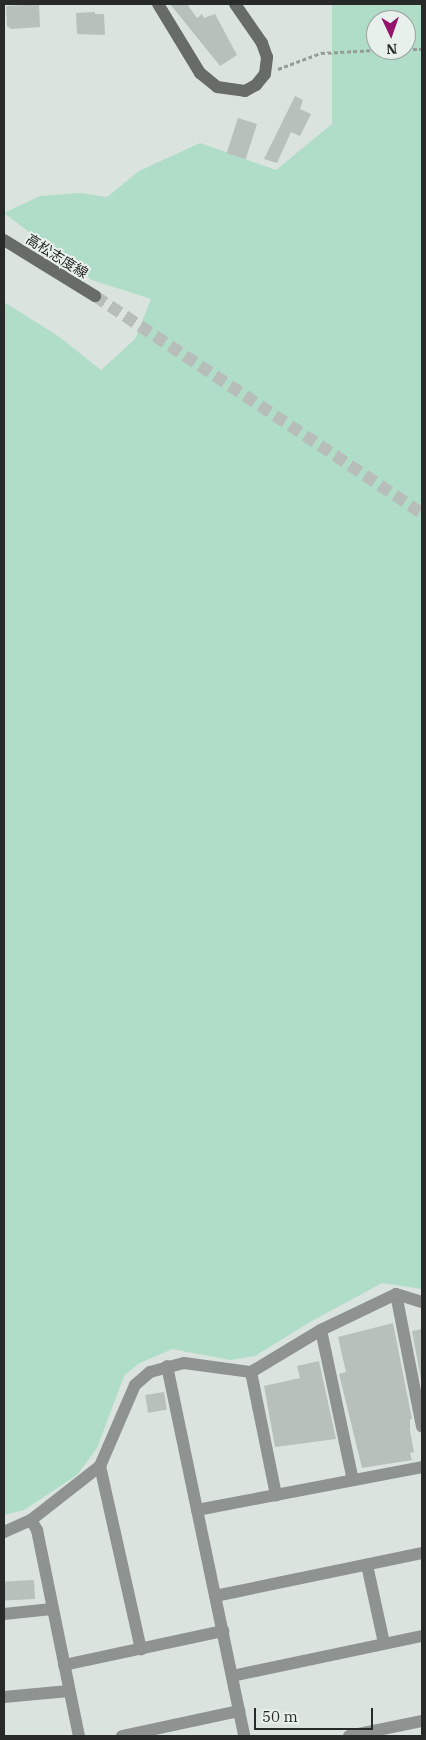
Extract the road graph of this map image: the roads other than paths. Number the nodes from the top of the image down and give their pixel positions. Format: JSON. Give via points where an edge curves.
{"nodes":[{"id":1,"x":158,"y":4,"type":"edge"},
{"id":2,"x":235,"y":4,"type":"edge"},
{"id":3,"x":4,"y":240,"type":"edge"},
{"id":4,"x":95,"y":296,"type":"tunnel mouth"},
{"id":5,"x":396,"y":1294,"type":"junction"},
{"id":6,"x":422,"y":1302,"type":"edge"},
{"id":7,"x":322,"y":1330,"type":"junction"},
{"id":8,"x":167,"y":1366,"type":"junction"},
{"id":9,"x":251,"y":1372,"type":"junction"},
{"id":10,"x":422,"y":1426,"type":"edge"},
{"id":11,"x":100,"y":1466,"type":"junction"},
{"id":12,"x":422,"y":1467,"type":"edge"},
{"id":13,"x":353,"y":1480,"type":"junction"},
{"id":14,"x":276,"y":1495,"type":"junction"},
{"id":15,"x":197,"y":1510,"type":"junction"},
{"id":16,"x":31,"y":1520,"type":"junction"},
{"id":17,"x":4,"y":1532,"type":"edge"},
{"id":18,"x":422,"y":1553,"type":"edge"},
{"id":19,"x":367,"y":1564,"type":"junction"},
{"id":20,"x":215,"y":1596,"type":"junction"},
{"id":21,"x":52,"y":1609,"type":"junction"},
{"id":22,"x":4,"y":1614,"type":"edge"},
{"id":23,"x":222,"y":1631,"type":"junction"},
{"id":24,"x":422,"y":1636,"type":"edge"},
{"id":25,"x":384,"y":1643,"type":"junction"},
{"id":26,"x":141,"y":1649,"type":"junction"},
{"id":27,"x":64,"y":1665,"type":"junction"},
{"id":28,"x":232,"y":1676,"type":"junction"},
{"id":29,"x":69,"y":1691,"type":"junction"},
{"id":30,"x":4,"y":1696,"type":"edge"},
{"id":31,"x":239,"y":1710,"type":"junction"},
{"id":32,"x":422,"y":1721,"type":"edge"},
{"id":33,"x":79,"y":1736,"type":"edge"},
{"id":34,"x":122,"y":1736,"type":"edge"},
{"id":35,"x":244,"y":1736,"type":"edge"},
{"id":36,"x":349,"y":1736,"type":"edge"}],
"edges":[{"from":1,"to":2,"type":"main road","via":[[200,73],[217,87],[245,90],[256,85],[265,74],[267,57],[262,43]]},
{"from":3,"to":4,"type":"main road","name":"高松志度線"},
{"from":5,"to":6,"type":"street"},
{"from":5,"to":7,"type":"street"},
{"from":5,"to":10,"type":"street"},
{"from":7,"to":9,"type":"street"},
{"from":7,"to":13,"type":"street"},
{"from":8,"to":9,"type":"street","via":[[184,1363]]},
{"from":8,"to":11,"type":"street","via":[[150,1372],[135,1385]]},
{"from":8,"to":15,"type":"street"},
{"from":9,"to":14,"type":"street"},
{"from":11,"to":16,"type":"street"},
{"from":11,"to":26,"type":"street"},
{"from":12,"to":13,"type":"street"},
{"from":13,"to":14,"type":"street"},
{"from":14,"to":15,"type":"street"},
{"from":15,"to":20,"type":"street"},
{"from":16,"to":17,"type":"street"},
{"from":16,"to":21,"type":"street","via":[[37,1530]]},
{"from":18,"to":19,"type":"street"},
{"from":19,"to":20,"type":"street"},
{"from":19,"to":25,"type":"street"},
{"from":20,"to":23,"type":"street"},
{"from":21,"to":22,"type":"street"},
{"from":21,"to":27,"type":"street"},
{"from":23,"to":26,"type":"street"},
{"from":23,"to":28,"type":"street"},
{"from":24,"to":25,"type":"street"},
{"from":25,"to":28,"type":"street"},
{"from":26,"to":27,"type":"street"},
{"from":27,"to":29,"type":"street"},
{"from":28,"to":31,"type":"street"},
{"from":29,"to":30,"type":"street"},
{"from":29,"to":33,"type":"street"},
{"from":31,"to":34,"type":"street"},
{"from":31,"to":35,"type":"street"},
{"from":32,"to":36,"type":"street"}]}
